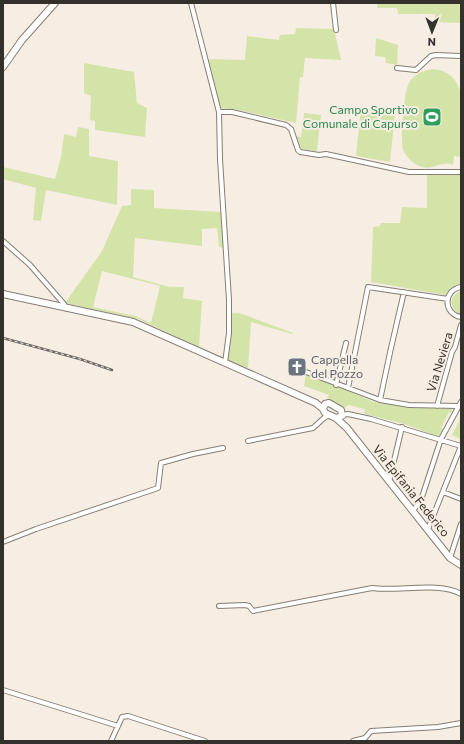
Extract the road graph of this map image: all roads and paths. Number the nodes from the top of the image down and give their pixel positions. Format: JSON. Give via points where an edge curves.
{"nodes":[{"id":1,"x":54,"y":3,"type":"edge"},
{"id":2,"x":191,"y":3,"type":"edge"},
{"id":3,"x":333,"y":3,"type":"edge"},
{"id":4,"x":336,"y":30,"type":"dead end"},
{"id":5,"x":461,"y":56,"type":"edge"},
{"id":6,"x":3,"y":67,"type":"edge"},
{"id":7,"x":397,"y":68,"type":"dead end"},
{"id":8,"x":219,"y":112,"type":"junction"},
{"id":9,"x":461,"y":172,"type":"edge"},
{"id":10,"x":3,"y":241,"type":"edge"},
{"id":11,"x":461,"y":287,"type":"edge"},
{"id":12,"x":404,"y":292,"type":"junction"},
{"id":13,"x":3,"y":294,"type":"edge"},
{"id":14,"x":448,"y":299,"type":"junction"},
{"id":15,"x":64,"y":307,"type":"junction"},
{"id":16,"x":461,"y":317,"type":"edge"},
{"id":17,"x":461,"y":325,"type":"edge"},
{"id":18,"x":346,"y":343,"type":"dead end"},
{"id":19,"x":225,"y":363,"type":"junction"},
{"id":20,"x":306,"y":372,"type":"dead end"},
{"id":21,"x":336,"y":385,"type":"junction"},
{"id":22,"x":348,"y":388,"type":"junction"},
{"id":23,"x":380,"y":400,"type":"junction"},
{"id":24,"x":461,"y":402,"type":"edge"},
{"id":25,"x":437,"y":406,"type":"junction"},
{"id":26,"x":458,"y":406,"type":"junction"},
{"id":27,"x":324,"y":408,"type":"junction"},
{"id":28,"x":338,"y":415,"type":"junction"},
{"id":29,"x":319,"y":423,"type":"junction"},
{"id":30,"x":402,"y":427,"type":"junction"},
{"id":31,"x":441,"y":439,"type":"junction"},
{"id":32,"x":248,"y":441,"type":"dead end"},
{"id":33,"x":461,"y":446,"type":"edge"},
{"id":34,"x":223,"y":448,"type":"dead end"},
{"id":35,"x":389,"y":482,"type":"junction"},
{"id":36,"x":443,"y":492,"type":"junction"},
{"id":37,"x":461,"y":499,"type":"edge"},
{"id":38,"x":413,"y":511,"type":"junction"},
{"id":39,"x":461,"y":524,"type":"edge"},
{"id":40,"x":428,"y":529,"type":"junction"},
{"id":41,"x":3,"y":542,"type":"edge"},
{"id":42,"x":450,"y":558,"type":"junction"},
{"id":43,"x":461,"y":565,"type":"edge"},
{"id":44,"x":461,"y":594,"type":"edge"},
{"id":45,"x":219,"y":606,"type":"dead end"},
{"id":46,"x":3,"y":690,"type":"edge"},
{"id":47,"x":461,"y":723,"type":"edge"},
{"id":48,"x":118,"y":726,"type":"junction"},
{"id":49,"x":111,"y":741,"type":"edge"},
{"id":50,"x":205,"y":741,"type":"edge"},
{"id":51,"x":353,"y":741,"type":"edge"}],
"edges":[{"from":1,"to":6,"type":"main road"},
{"from":2,"to":8,"type":"street"},
{"from":3,"to":4,"type":"street"},
{"from":5,"to":7,"type":"street","via":[[436,55],[431,56],[416,70]]},
{"from":8,"to":9,"type":"street","via":[[232,112],[286,126],[291,129],[300,152],[326,154],[409,172]]},
{"from":8,"to":19,"type":"street","via":[[229,300],[229,333]]},
{"from":10,"to":15,"type":"street","via":[[30,265]]},
{"from":11,"to":14,"type":"street","via":[[453,290]]},
{"from":12,"to":14,"type":"street"},
{"from":12,"to":22,"type":"street","via":[[368,287]]},
{"from":12,"to":23,"type":"street"},
{"from":13,"to":15,"type":"main road"},
{"from":14,"to":16,"type":"street","via":[[450,311]]},
{"from":15,"to":19,"type":"main road","via":[[133,322]]},
{"from":17,"to":25,"type":"street","name":"Via Neviera"},
{"from":18,"to":21,"type":"street"},
{"from":19,"to":27,"type":"main road"},
{"from":20,"to":21,"type":"street"},
{"from":21,"to":22,"type":"street"},
{"from":22,"to":23,"type":"street"},
{"from":23,"to":25,"type":"street"},
{"from":24,"to":26,"type":"street"},
{"from":25,"to":26,"type":"street"},
{"from":26,"to":31,"type":"street"},
{"from":27,"to":28,"type":"main road"},
{"from":27,"to":28,"type":"main road","via":[[332,403]]},
{"from":27,"to":29,"type":"street"},
{"from":28,"to":29,"type":"street","via":[[324,418]]},
{"from":28,"to":30,"type":"street","via":[[364,417]]},
{"from":28,"to":35,"type":"main road","name":"Via Epifania Federico"},
{"from":29,"to":32,"type":"street","via":[[313,428]]},
{"from":30,"to":31,"type":"street"},
{"from":30,"to":35,"type":"street"},
{"from":31,"to":33,"type":"street"},
{"from":31,"to":38,"type":"street","via":[[422,497]]},
{"from":33,"to":36,"type":"street"},
{"from":34,"to":41,"type":"street","via":[[161,463],[158,488]]},
{"from":35,"to":38,"type":"main road","name":"Via Epifania Federico"},
{"from":36,"to":37,"type":"street"},
{"from":36,"to":40,"type":"street"},
{"from":38,"to":40,"type":"main road","name":"Via Epifania Federico"},
{"from":39,"to":42,"type":"street"},
{"from":40,"to":42,"type":"main road","name":"Via Epifania Federico"},
{"from":42,"to":43,"type":"main road","name":"Via Epifania Federico"},
{"from":44,"to":45,"type":"street","via":[[446,589],[372,588],[253,611],[245,605]]},
{"from":46,"to":48,"type":"street"},
{"from":47,"to":51,"type":"street","via":[[371,731],[365,738]]},
{"from":48,"to":49,"type":"street"},
{"from":48,"to":50,"type":"street","via":[[122,717],[128,716]]}]}
